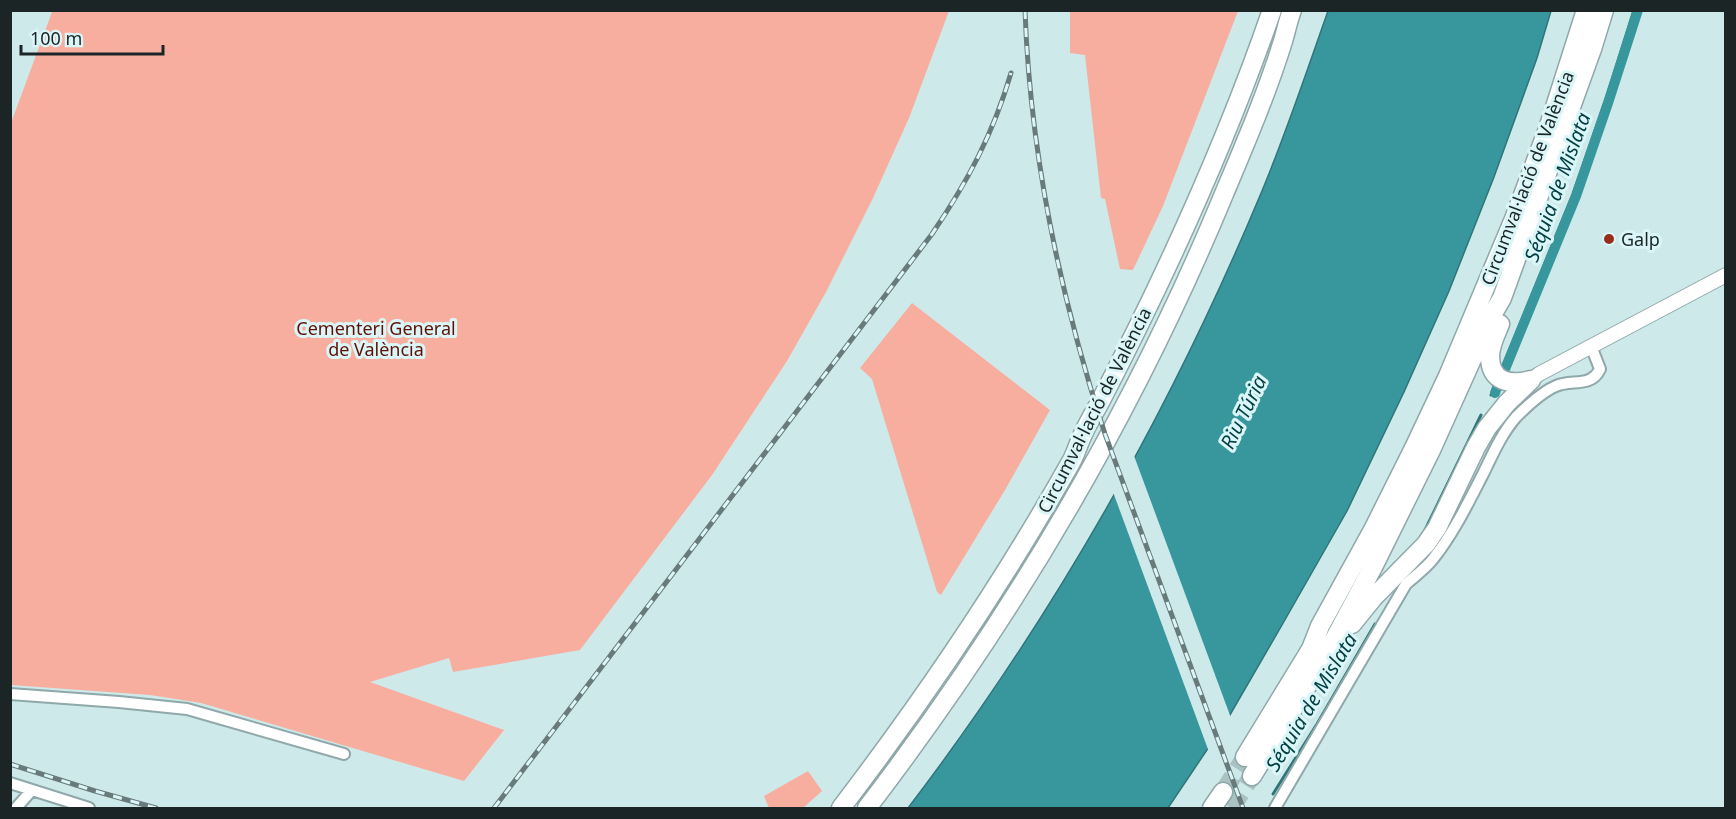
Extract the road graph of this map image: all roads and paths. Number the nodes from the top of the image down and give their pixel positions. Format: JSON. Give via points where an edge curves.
{"nodes":[{"id":1,"x":1272,"y":10,"type":"edge"},
{"id":2,"x":1586,"y":10,"type":"edge"},
{"id":3,"x":1604,"y":10,"type":"edge"},
{"id":4,"x":1290,"y":16,"type":"edge"},
{"id":5,"x":1725,"y":274,"type":"edge"},
{"id":6,"x":1502,"y":298,"type":"junction"},
{"id":7,"x":1591,"y":346,"type":"junction"},
{"id":8,"x":1531,"y":380,"type":"junction"},
{"id":9,"x":1073,"y":459,"type":"junction"},
{"id":10,"x":1319,"y":652,"type":"junction"},
{"id":11,"x":10,"y":694,"type":"edge"},
{"id":12,"x":344,"y":754,"type":"dead end"},
{"id":13,"x":1245,"y":757,"type":"tunnel mouth"},
{"id":14,"x":1252,"y":776,"type":"tunnel mouth"},
{"id":15,"x":10,"y":783,"type":"edge"},
{"id":16,"x":32,"y":790,"type":"junction"},
{"id":17,"x":1223,"y":792,"type":"tunnel mouth"},
{"id":18,"x":16,"y":808,"type":"edge"},
{"id":19,"x":89,"y":808,"type":"edge"},
{"id":20,"x":841,"y":808,"type":"edge"},
{"id":21,"x":867,"y":808,"type":"edge"},
{"id":22,"x":1212,"y":808,"type":"edge"},
{"id":23,"x":1275,"y":808,"type":"edge"}],
"edges":[{"from":1,"to":9,"type":"highway","name":"Circumval·lació de València","via":[[1182,235]]},
{"from":2,"to":10,"type":"highway","name":"Circumval·lació de València","via":[[1548,129],[1476,312],[1414,448],[1320,626]]},
{"from":3,"to":6,"type":"highway","name":"Circumval·lació de València"},
{"from":4,"to":9,"type":"highway","via":[[1277,38],[1215,192],[1087,443]]},
{"from":4,"to":21,"type":"highway","name":"Circumval·lació de València","via":[[1251,130],[1204,242],[1102,450],[966,671]]},
{"from":5,"to":7,"type":"street"},
{"from":6,"to":8,"type":"highway","via":[[1491,365],[1509,383]]},
{"from":6,"to":10,"type":"highway","name":"Circumval·lació de València","via":[[1373,567]]},
{"from":7,"to":8,"type":"street"},
{"from":7,"to":23,"type":"street","via":[[1600,369],[1594,378],[1554,387],[1519,414],[1503,435],[1451,533],[1432,561],[1406,584]]},
{"from":8,"to":10,"type":"highway","via":[[1487,428],[1426,544],[1359,614],[1341,639]]},
{"from":9,"to":20,"type":"highway","name":"Circumval·lació de València","via":[[945,666]]},
{"from":10,"to":13,"type":"highway","name":"Circumval·lació de València"},
{"from":10,"to":14,"type":"highway","name":"Circumval·lació de València"},
{"from":11,"to":12,"type":"street","via":[[187,709]]},
{"from":15,"to":16,"type":"street"},
{"from":16,"to":18,"type":"street"},
{"from":16,"to":19,"type":"street"},
{"from":17,"to":22,"type":"highway"}]}
